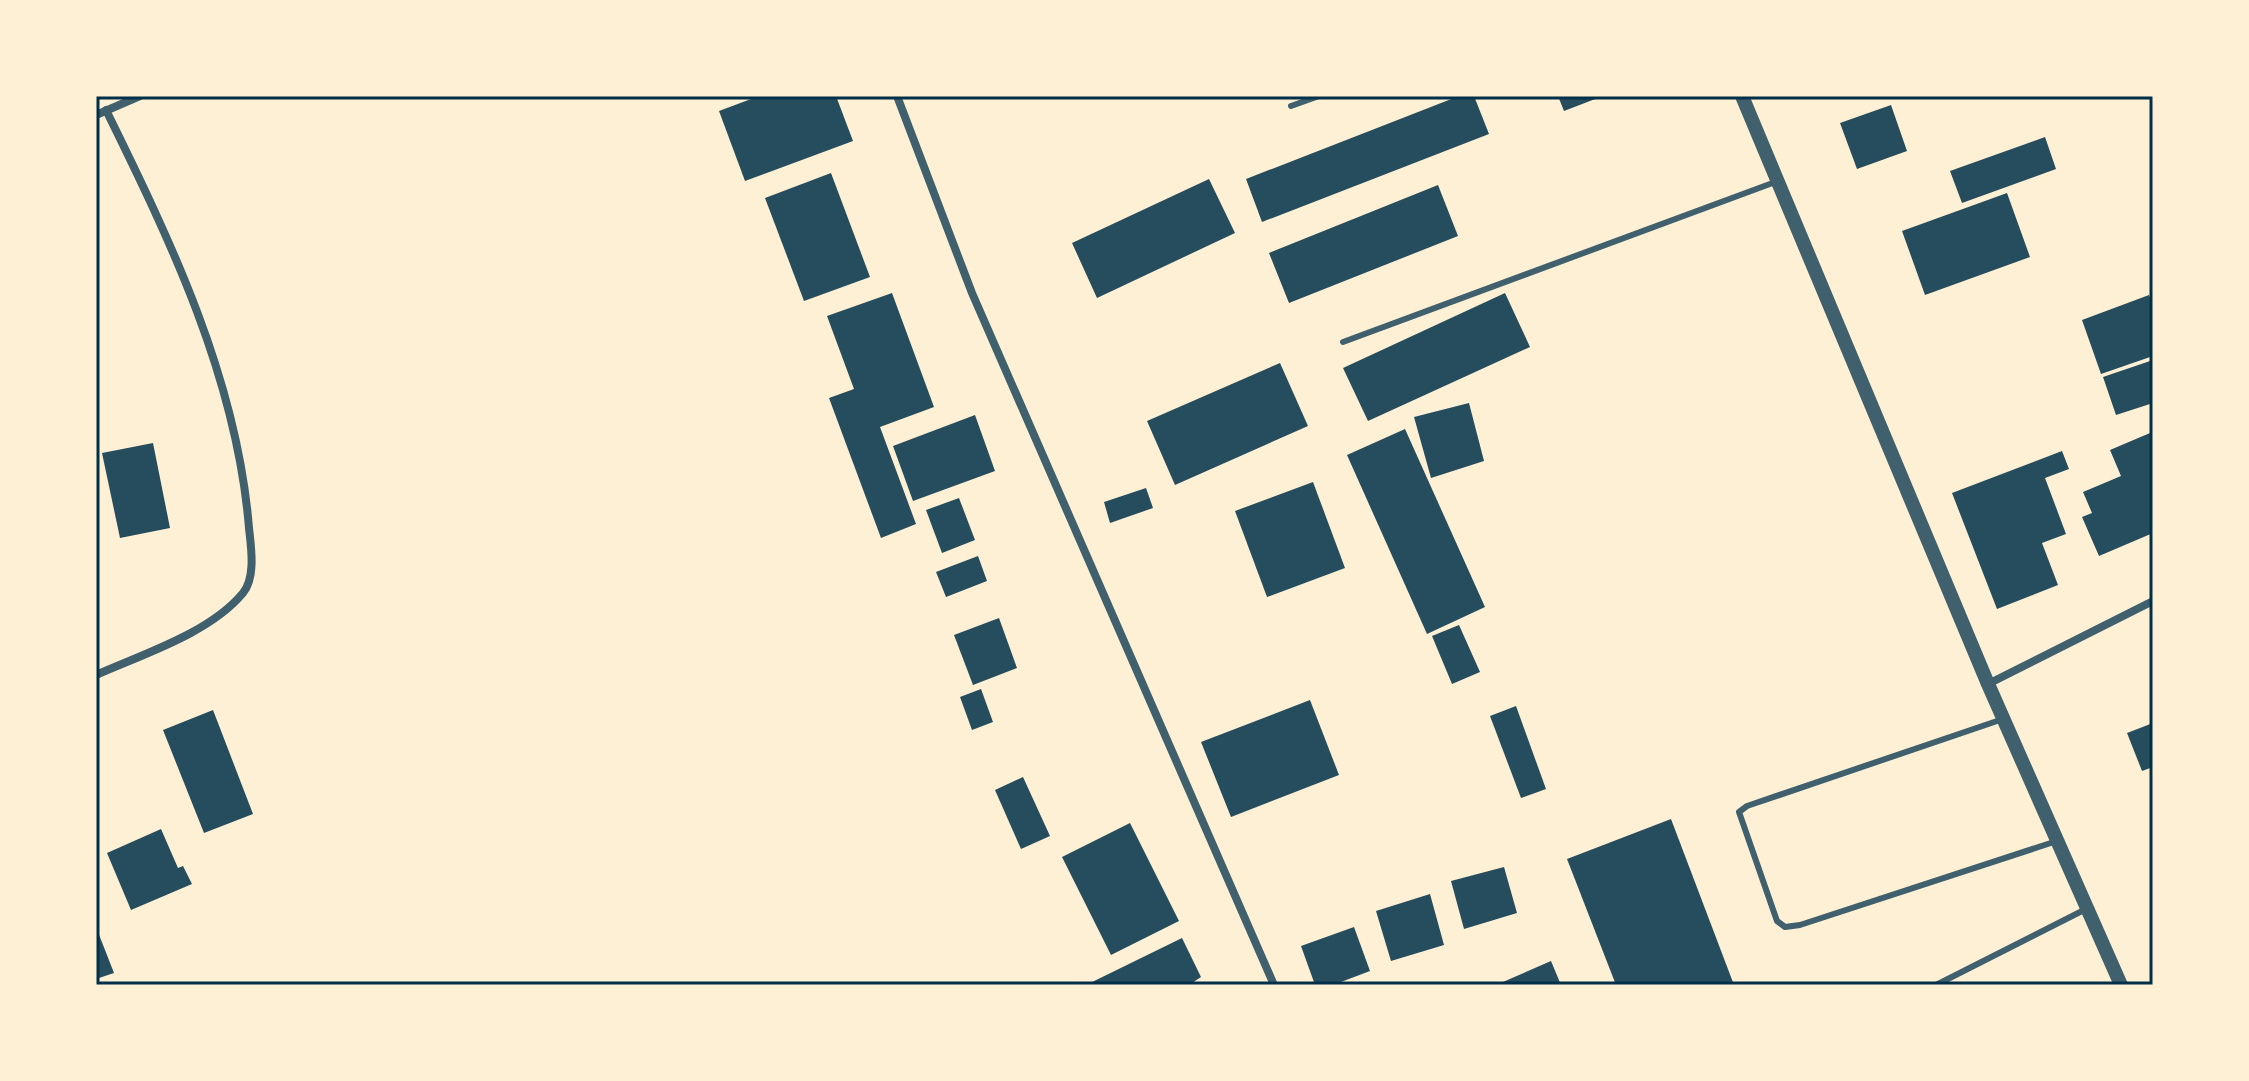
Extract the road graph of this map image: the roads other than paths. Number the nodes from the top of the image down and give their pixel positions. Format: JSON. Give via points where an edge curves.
{"nodes":[{"id":1,"x":140,"y":96,"type":"edge"},
{"id":2,"x":897,"y":96,"type":"edge"},
{"id":3,"x":1319,"y":96,"type":"edge"},
{"id":4,"x":1742,"y":96,"type":"edge"},
{"id":5,"x":1291,"y":106,"type":"dead end"},
{"id":6,"x":106,"y":110,"type":"junction"},
{"id":7,"x":96,"y":115,"type":"edge"},
{"id":8,"x":1778,"y":181,"type":"junction"},
{"id":9,"x":1343,"y":342,"type":"dead end"},
{"id":10,"x":2153,"y":601,"type":"edge"},
{"id":11,"x":96,"y":675,"type":"edge"},
{"id":12,"x":1988,"y":684,"type":"junction"},
{"id":13,"x":2003,"y":719,"type":"junction"},
{"id":14,"x":2057,"y":841,"type":"junction"},
{"id":15,"x":2087,"y":909,"type":"junction"},
{"id":16,"x":1274,"y":985,"type":"edge"},
{"id":17,"x":1936,"y":985,"type":"edge"},
{"id":18,"x":2121,"y":985,"type":"edge"}],
"edges":[{"from":1,"to":6,"type":"street"},
{"from":2,"to":16,"type":"street","via":[[972,293]]},
{"from":3,"to":5,"type":"lane"},
{"from":4,"to":8,"type":"street"},
{"from":6,"to":7,"type":"street"},
{"from":6,"to":11,"type":"street","via":[[198,308],[244,484],[252,562],[245,591],[207,625]]},
{"from":8,"to":9,"type":"lane"},
{"from":8,"to":12,"type":"street"},
{"from":10,"to":12,"type":"street"},
{"from":12,"to":13,"type":"street"},
{"from":13,"to":14,"type":"street"},
{"from":13,"to":14,"type":"lane","via":[[1739,812],[1777,921],[1785,927],[1800,925]]},
{"from":14,"to":15,"type":"street"},
{"from":15,"to":17,"type":"lane"},
{"from":15,"to":18,"type":"street"}]}
